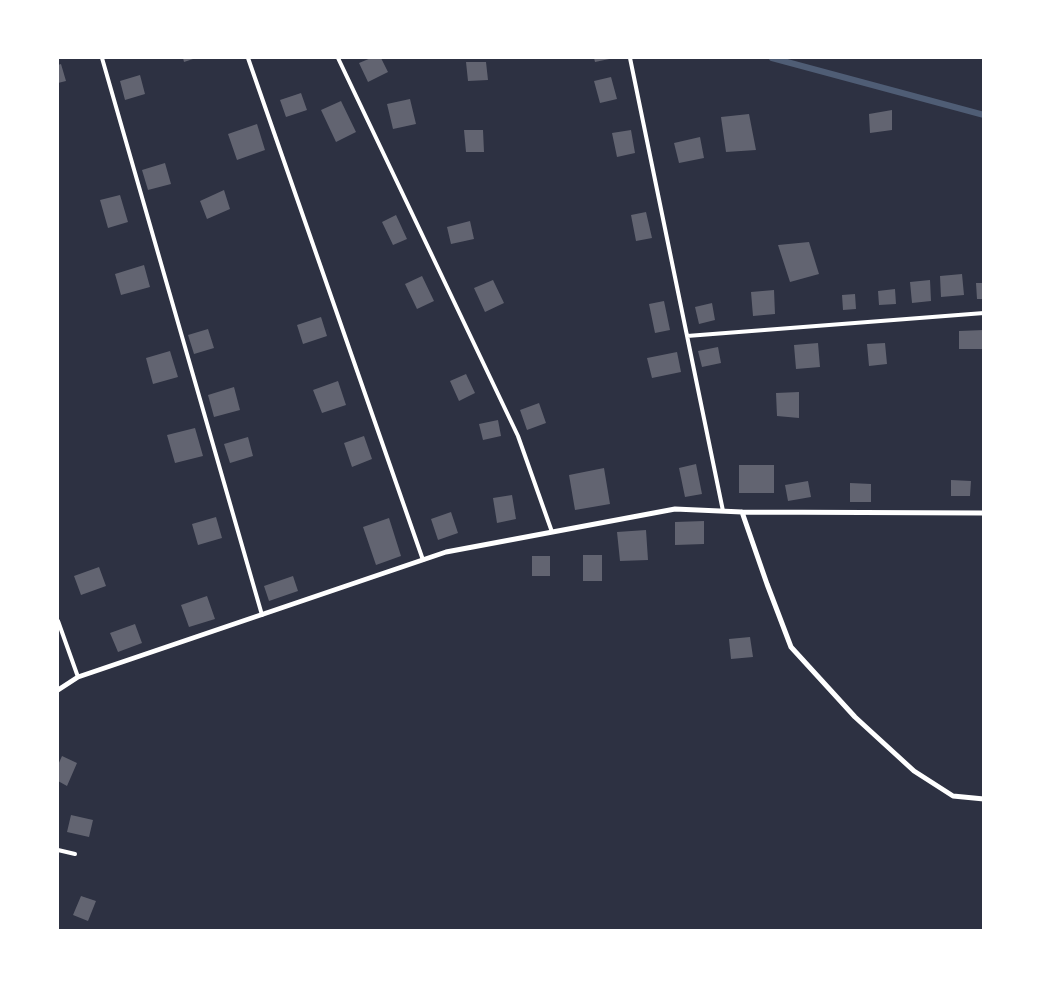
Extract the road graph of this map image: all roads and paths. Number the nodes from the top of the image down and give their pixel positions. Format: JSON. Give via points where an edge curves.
{"nodes":[{"id":1,"x":102,"y":58,"type":"edge"},
{"id":2,"x":248,"y":58,"type":"edge"},
{"id":3,"x":338,"y":58,"type":"edge"},
{"id":4,"x":630,"y":58,"type":"edge"},
{"id":5,"x":984,"y":313,"type":"edge"},
{"id":6,"x":687,"y":336,"type":"junction"},
{"id":7,"x":723,"y":511,"type":"junction"},
{"id":8,"x":742,"y":512,"type":"junction"},
{"id":9,"x":984,"y":513,"type":"edge"},
{"id":10,"x":552,"y":532,"type":"junction"},
{"id":11,"x":423,"y":560,"type":"junction"},
{"id":12,"x":262,"y":615,"type":"junction"},
{"id":13,"x":58,"y":621,"type":"edge"},
{"id":14,"x":78,"y":677,"type":"junction"},
{"id":15,"x":58,"y":690,"type":"edge"},
{"id":16,"x":984,"y":799,"type":"edge"},
{"id":17,"x":58,"y":850,"type":"edge"},
{"id":18,"x":75,"y":854,"type":"dead end"}],
"edges":[{"from":1,"to":12,"type":"lane"},
{"from":2,"to":11,"type":"lane"},
{"from":3,"to":10,"type":"lane","via":[[518,436]]},
{"from":4,"to":6,"type":"lane"},
{"from":5,"to":6,"type":"lane"},
{"from":6,"to":7,"type":"lane"},
{"from":7,"to":8,"type":"street"},
{"from":7,"to":10,"type":"street","via":[[675,509]]},
{"from":8,"to":9,"type":"street"},
{"from":8,"to":16,"type":"street","via":[[791,647],[855,717],[914,771],[953,796]]},
{"from":10,"to":11,"type":"street","via":[[446,552]]},
{"from":11,"to":12,"type":"street"},
{"from":12,"to":14,"type":"street"},
{"from":13,"to":14,"type":"lane"},
{"from":14,"to":15,"type":"street"},
{"from":17,"to":18,"type":"lane"}]}
